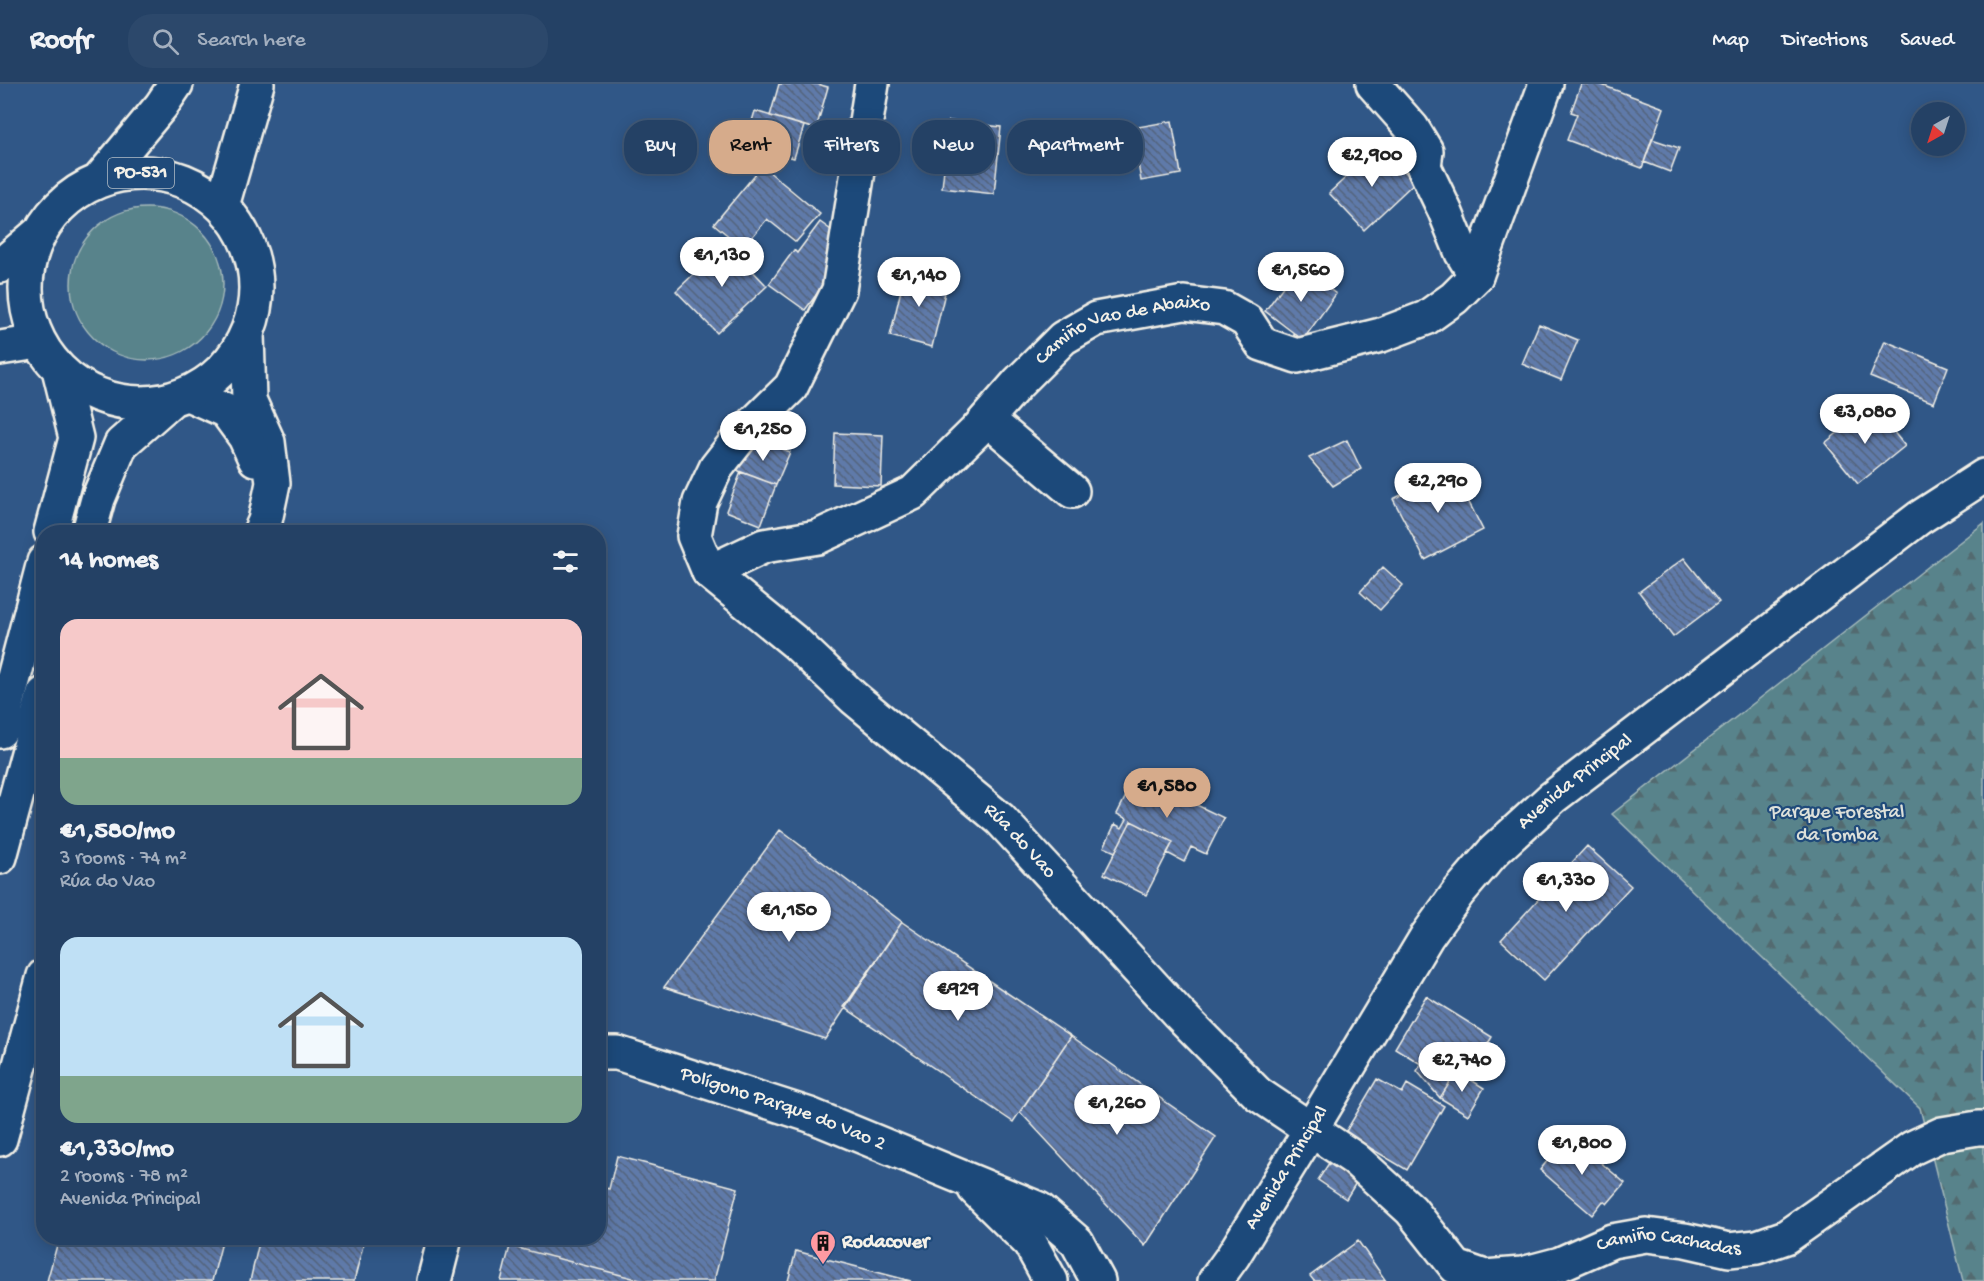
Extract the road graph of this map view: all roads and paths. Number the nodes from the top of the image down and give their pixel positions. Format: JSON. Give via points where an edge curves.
{"nodes":[{"id":1,"x":176,"y":84,"type":"edge"},
{"id":2,"x":258,"y":84,"type":"edge"},
{"id":3,"x":872,"y":84,"type":"edge"},
{"id":4,"x":1373,"y":84,"type":"edge"},
{"id":5,"x":1546,"y":84,"type":"edge"},
{"id":6,"x":100,"y":179,"type":"junction"},
{"id":7,"x":222,"y":206,"type":"junction"},
{"id":8,"x":40,"y":231,"type":"junction"},
{"id":9,"x":0,"y":266,"type":"edge"},
{"id":10,"x":1476,"y":276,"type":"junction"},
{"id":11,"x":247,"y":334,"type":"junction"},
{"id":12,"x":38,"y":342,"type":"junction"},
{"id":13,"x":0,"y":348,"type":"edge"},
{"id":14,"x":59,"y":369,"type":"junction"},
{"id":15,"x":179,"y":397,"type":"junction"},
{"id":16,"x":987,"y":419,"type":"junction"},
{"id":17,"x":1984,"y":476,"type":"edge"},
{"id":18,"x":1072,"y":491,"type":"dead end"},
{"id":19,"x":265,"y":519,"type":"edge"},
{"id":20,"x":53,"y":525,"type":"edge"},
{"id":21,"x":91,"y":525,"type":"edge"},
{"id":22,"x":709,"y":572,"type":"junction"},
{"id":23,"x":36,"y":593,"type":"edge"},
{"id":24,"x":36,"y":724,"type":"edge"},
{"id":25,"x":0,"y":731,"type":"edge"},
{"id":26,"x":0,"y":857,"type":"edge"},
{"id":27,"x":36,"y":1006,"type":"edge"},
{"id":28,"x":606,"y":1053,"type":"edge"},
{"id":29,"x":1984,"y":1128,"type":"edge"},
{"id":30,"x":1310,"y":1131,"type":"junction"},
{"id":31,"x":0,"y":1139,"type":"edge"},
{"id":32,"x":963,"y":1178,"type":"junction"},
{"id":33,"x":443,"y":1245,"type":"edge"},
{"id":34,"x":434,"y":1281,"type":"edge"},
{"id":35,"x":1051,"y":1281,"type":"edge"},
{"id":36,"x":1098,"y":1281,"type":"edge"},
{"id":37,"x":1215,"y":1281,"type":"edge"}],
"edges":[{"from":1,"to":6,"type":"street","number":"PO-531"},
{"from":2,"to":7,"type":"street"},
{"from":3,"to":22,"type":"street","via":[[839,290],[790,387],[741,436],[716,468],[700,502],[694,536]]},
{"from":4,"to":10,"type":"street","via":[[1412,128],[1426,151],[1424,166]]},
{"from":5,"to":10,"type":"street","name":"Camiño Vao de Abaixo"},
{"from":6,"to":7,"type":"street","number":"PO-531","via":[[132,172],[165,175],[196,186]]},
{"from":6,"to":8,"type":"street","number":"PO-531","via":[[55,209]]},
{"from":7,"to":11,"type":"street","number":"PO-531","via":[[243,234],[255,266],[256,300]]},
{"from":8,"to":9,"type":"street"},
{"from":8,"to":12,"type":"street","number":"PO-531","via":[[27,267],[26,305]]},
{"from":10,"to":16,"type":"street","name":"Camiño Vao de Abaixo","via":[[1426,318],[1382,335],[1297,356],[1262,345],[1247,321],[1224,308],[1184,303],[1096,320],[1063,338]]},
{"from":11,"to":15,"type":"street","number":"PO-531","via":[[233,358],[212,379]]},
{"from":11,"to":19,"type":"street","via":[[249,400],[268,442],[273,483]]},
{"from":12,"to":13,"type":"street"},
{"from":12,"to":14,"type":"street","number":"PO-531"},
{"from":14,"to":15,"type":"street","number":"PO-531","via":[[83,388],[111,400],[141,404]]},
{"from":14,"to":20,"type":"street","number":"PO-531","via":[[76,438]]},
{"from":15,"to":19,"type":"street","via":[[226,411],[245,437],[258,466]]},
{"from":15,"to":21,"type":"street","number":"PO-531","via":[[121,444]]},
{"from":16,"to":18,"type":"street"},
{"from":16,"to":22,"type":"street","name":"Camiño Vao de Abaixo","via":[[913,493],[818,537],[764,546]]},
{"from":17,"to":30,"type":"street","name":"Avenida Principal","via":[[1919,518],[1552,798],[1494,851],[1427,936]]},
{"from":22,"to":30,"type":"street","name":"Rúa do Vao","via":[[1000,819],[1258,1094]]},
{"from":23,"to":25,"type":"street"},
{"from":24,"to":26,"type":"street"},
{"from":27,"to":31,"type":"street"},
{"from":28,"to":32,"type":"street","name":"Polígono Parque do Vao 2","via":[[617,1053],[810,1115]]},
{"from":29,"to":30,"type":"street","name":"Camiño Cachadas","via":[[1942,1134],[1912,1148],[1786,1237],[1757,1247],[1729,1250],[1646,1235],[1612,1242],[1560,1264],[1522,1274],[1485,1277],[1456,1267],[1411,1210],[1355,1159]]},
{"from":30,"to":37,"type":"street","name":"Avenida Principal"},
{"from":32,"to":35,"type":"street","via":[[1030,1243]]},
{"from":32,"to":36,"type":"street","name":"Polígono Parque do Vao 2","via":[[1039,1209],[1077,1242]]},
{"from":33,"to":34,"type":"street"}]}
